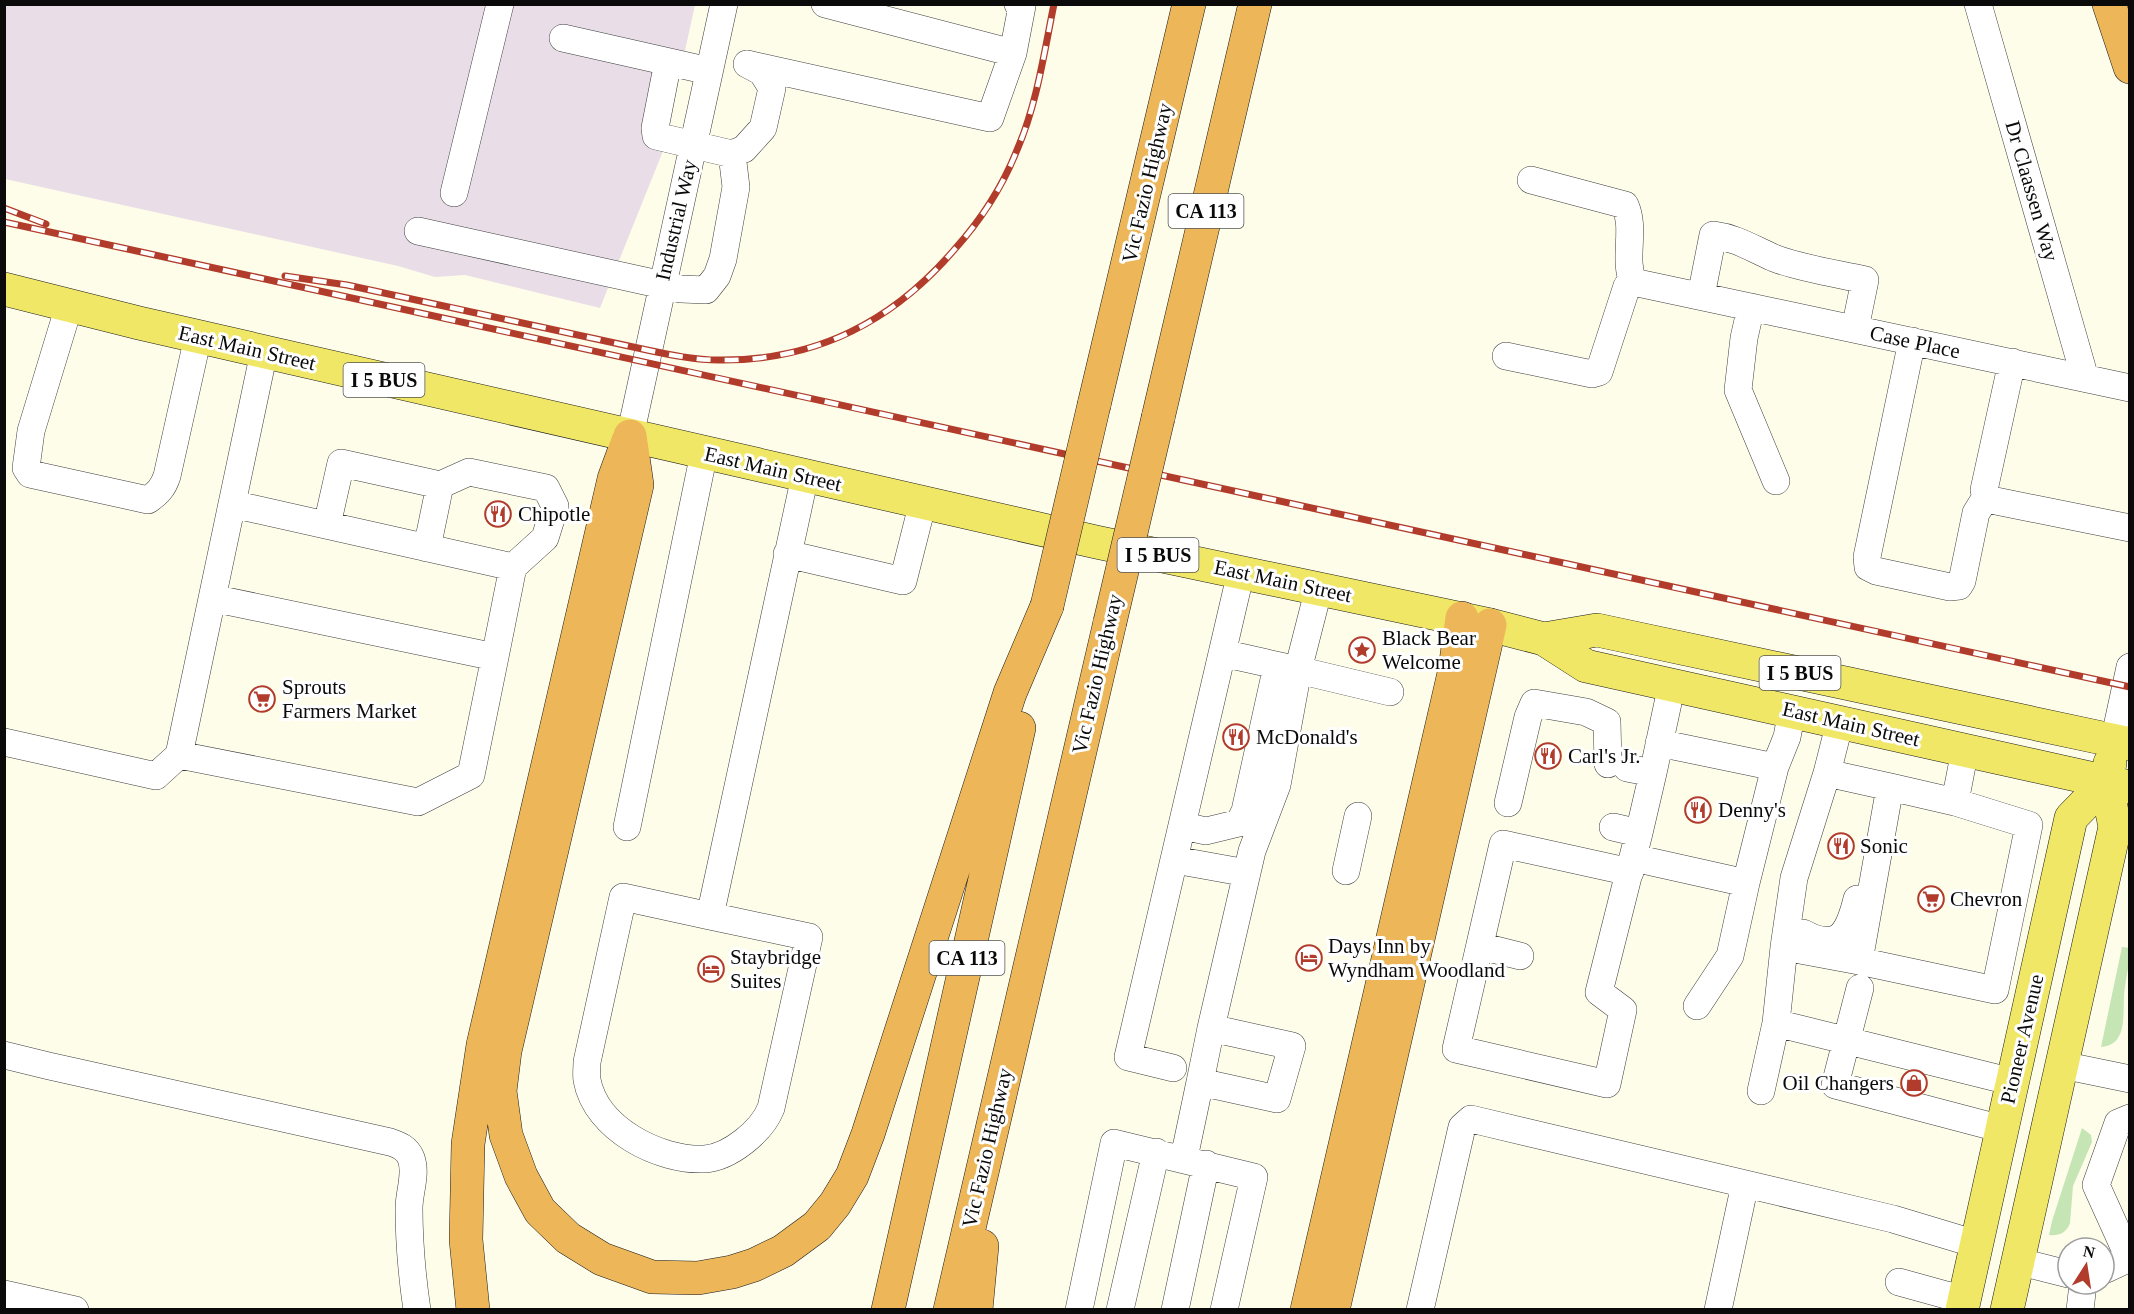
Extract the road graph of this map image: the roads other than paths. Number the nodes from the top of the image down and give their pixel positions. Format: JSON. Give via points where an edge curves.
{"nodes":[{"id":1,"x":500,"y":4,"type":"edge"},
{"id":2,"x":825,"y":4,"type":"edge"},
{"id":3,"x":1018,"y":4,"type":"edge"},
{"id":4,"x":1189,"y":4,"type":"edge"},
{"id":5,"x":1255,"y":4,"type":"edge"},
{"id":6,"x":1978,"y":4,"type":"edge"},
{"id":7,"x":2109,"y":4,"type":"edge"},
{"id":8,"x":716,"y":6,"type":"edge"},
{"id":9,"x":563,"y":38,"type":"dead end"},
{"id":10,"x":1013,"y":53,"type":"junction"},
{"id":11,"x":668,"y":62,"type":"junction"},
{"id":12,"x":711,"y":63,"type":"junction"},
{"id":13,"x":747,"y":64,"type":"junction"},
{"id":14,"x":2130,"y":67,"type":"edge"},
{"id":15,"x":693,"y":146,"type":"junction"},
{"id":16,"x":732,"y":154,"type":"junction"},
{"id":17,"x":1531,"y":180,"type":"dead end"},
{"id":18,"x":454,"y":193,"type":"dead end"},
{"id":19,"x":418,"y":231,"type":"dead end"},
{"id":20,"x":1633,"y":282,"type":"junction"},
{"id":21,"x":662,"y":284,"type":"junction"},
{"id":22,"x":4,"y":289,"type":"edge"},
{"id":23,"x":1701,"y":296,"type":"junction"},
{"id":24,"x":69,"y":306,"type":"junction"},
{"id":25,"x":1751,"y":307,"type":"junction"},
{"id":26,"x":1855,"y":329,"type":"junction"},
{"id":27,"x":198,"y":337,"type":"junction"},
{"id":28,"x":1912,"y":341,"type":"junction"},
{"id":29,"x":264,"y":352,"type":"junction"},
{"id":30,"x":1506,"y":356,"type":"dead end"},
{"id":31,"x":2012,"y":362,"type":"junction"},
{"id":32,"x":2085,"y":378,"type":"junction"},
{"id":33,"x":2130,"y":388,"type":"edge"},
{"id":34,"x":630,"y":436,"type":"junction"},
{"id":35,"x":704,"y":453,"type":"junction"},
{"id":36,"x":805,"y":476,"type":"junction"},
{"id":37,"x":1776,"y":481,"type":"dead end"},
{"id":38,"x":440,"y":485,"type":"junction"},
{"id":39,"x":1986,"y":497,"type":"junction"},
{"id":40,"x":922,"y":502,"type":"junction"},
{"id":41,"x":232,"y":504,"type":"junction"},
{"id":42,"x":327,"y":525,"type":"junction"},
{"id":43,"x":2130,"y":528,"type":"edge"},
{"id":44,"x":427,"y":548,"type":"junction"},
{"id":45,"x":787,"y":554,"type":"junction"},
{"id":46,"x":513,"y":567,"type":"junction"},
{"id":47,"x":1241,"y":572,"type":"junction"},
{"id":48,"x":1319,"y":588,"type":"junction"},
{"id":49,"x":212,"y":598,"type":"junction"},
{"id":50,"x":1047,"y":606,"type":"junction"},
{"id":51,"x":1476,"y":621,"type":"junction"},
{"id":52,"x":1544,"y":639,"type":"junction"},
{"id":53,"x":1222,"y":653,"type":"junction"},
{"id":54,"x":495,"y":657,"type":"junction"},
{"id":55,"x":2130,"y":667,"type":"edge"},
{"id":56,"x":1288,"y":668,"type":"junction"},
{"id":57,"x":1794,"y":672,"type":"junction"},
{"id":58,"x":1672,"y":684,"type":"junction"},
{"id":59,"x":1390,"y":692,"type":"dead end"},
{"id":60,"x":1792,"y":711,"type":"junction"},
{"id":61,"x":1840,"y":722,"type":"junction"},
{"id":62,"x":4,"y":742,"type":"edge"},
{"id":63,"x":2122,"y":742,"type":"edge"},
{"id":64,"x":1659,"y":743,"type":"junction"},
{"id":65,"x":1965,"y":750,"type":"junction"},
{"id":66,"x":179,"y":755,"type":"junction"},
{"id":67,"x":1775,"y":767,"type":"junction"},
{"id":68,"x":1629,"y":768,"type":"junction"},
{"id":69,"x":1827,"y":773,"type":"junction"},
{"id":70,"x":2118,"y":784,"type":"edge"},
{"id":71,"x":1890,"y":787,"type":"junction"},
{"id":72,"x":1955,"y":802,"type":"junction"},
{"id":73,"x":1508,"y":803,"type":"dead end"},
{"id":74,"x":1358,"y":816,"type":"dead end"},
{"id":75,"x":1183,"y":826,"type":"junction"},
{"id":76,"x":627,"y":827,"type":"dead end"},
{"id":77,"x":1613,"y":827,"type":"dead end"},
{"id":78,"x":1803,"y":849,"type":"junction"},
{"id":79,"x":1879,"y":852,"type":"junction"},
{"id":80,"x":1634,"y":854,"type":"junction"},
{"id":81,"x":1175,"y":860,"type":"junction"},
{"id":82,"x":1346,"y":871,"type":"dead end"},
{"id":83,"x":1247,"y":873,"type":"junction"},
{"id":84,"x":1746,"y":883,"type":"junction"},
{"id":85,"x":710,"y":916,"type":"junction"},
{"id":86,"x":1480,"y":946,"type":"junction"},
{"id":87,"x":1784,"y":947,"type":"junction"},
{"id":88,"x":1520,"y":956,"type":"dead end"},
{"id":89,"x":1859,"y":961,"type":"junction"},
{"id":90,"x":2000,"y":963,"type":"junction"},
{"id":91,"x":2037,"y":972,"type":"junction"},
{"id":92,"x":1860,"y":988,"type":"dead end"},
{"id":93,"x":1697,"y":1006,"type":"dead end"},
{"id":94,"x":1776,"y":1023,"type":"junction"},
{"id":95,"x":1211,"y":1028,"type":"junction"},
{"id":96,"x":1847,"y":1041,"type":"junction"},
{"id":97,"x":4,"y":1054,"type":"edge"},
{"id":98,"x":2062,"y":1065,"type":"junction"},
{"id":99,"x":1173,"y":1068,"type":"dead end"},
{"id":100,"x":1968,"y":1072,"type":"junction"},
{"id":101,"x":2130,"y":1079,"type":"edge"},
{"id":102,"x":1200,"y":1082,"type":"junction"},
{"id":103,"x":2013,"y":1082,"type":"junction"},
{"id":104,"x":1761,"y":1091,"type":"dead end"},
{"id":105,"x":997,"y":1101,"type":"junction"},
{"id":106,"x":1955,"y":1116,"type":"junction"},
{"id":107,"x":2130,"y":1118,"type":"edge"},
{"id":108,"x":1999,"y":1141,"type":"junction"},
{"id":109,"x":1156,"y":1152,"type":"junction"},
{"id":110,"x":1195,"y":1161,"type":"junction"},
{"id":111,"x":1745,"y":1184,"type":"junction"},
{"id":112,"x":2033,"y":1198,"type":"junction"},
{"id":113,"x":1976,"y":1244,"type":"junction"},
{"id":114,"x":2129,"y":1258,"type":"edge"},
{"id":115,"x":2017,"y":1261,"type":"junction"},
{"id":116,"x":2056,"y":1271,"type":"edge"},
{"id":117,"x":1899,"y":1282,"type":"dead end"},
{"id":118,"x":4,"y":1294,"type":"edge"},
{"id":119,"x":1963,"y":1304,"type":"edge"},
{"id":120,"x":75,"y":1310,"type":"edge"},
{"id":121,"x":417,"y":1310,"type":"edge"},
{"id":122,"x":473,"y":1310,"type":"edge"},
{"id":123,"x":888,"y":1310,"type":"edge"},
{"id":124,"x":950,"y":1310,"type":"edge"},
{"id":125,"x":976,"y":1310,"type":"edge"},
{"id":126,"x":1079,"y":1310,"type":"edge"},
{"id":127,"x":1120,"y":1310,"type":"edge"},
{"id":128,"x":1175,"y":1310,"type":"edge"},
{"id":129,"x":1224,"y":1310,"type":"edge"},
{"id":130,"x":1307,"y":1310,"type":"edge"},
{"id":131,"x":1333,"y":1310,"type":"edge"},
{"id":132,"x":1420,"y":1310,"type":"edge"},
{"id":133,"x":1718,"y":1310,"type":"edge"},
{"id":134,"x":2007,"y":1310,"type":"edge"}],
"edges":[{"from":1,"to":18,"type":"street"},
{"from":2,"to":10,"type":"street"},
{"from":3,"to":10,"type":"street","via":[[1022,6]]},
{"from":4,"to":50,"type":"highway","name":"Vic Fazio Highway","number":"CA 113","bridge":true},
{"from":5,"to":105,"type":"highway","name":"Vic Fazio Highway","number":"CA 113","bridge":true},
{"from":6,"to":32,"type":"street","name":"Dr Claassen Way"},
{"from":7,"to":14,"type":"highway"},
{"from":8,"to":12,"type":"street","name":"Industrial Way"},
{"from":9,"to":11,"type":"street"},
{"from":10,"to":13,"type":"street","via":[[990,118]]},
{"from":11,"to":12,"type":"street"},
{"from":11,"to":15,"type":"street","via":[[656,136]]},
{"from":12,"to":13,"type":"street"},
{"from":12,"to":15,"type":"street","name":"Industrial Way"},
{"from":13,"to":16,"type":"street","via":[[762,72],[772,88],[763,128],[744,149]]},
{"from":15,"to":16,"type":"street"},
{"from":15,"to":21,"type":"street","name":"Industrial Way"},
{"from":16,"to":21,"type":"street","via":[[736,187],[717,276],[706,290]]},
{"from":17,"to":20,"type":"street","via":[[1625,205],[1629,214],[1629,272]]},
{"from":19,"to":21,"type":"street"},
{"from":20,"to":23,"type":"street","name":"Case Place"},
{"from":20,"to":30,"type":"street","via":[[1627,286],[1599,372],[1592,374]]},
{"from":21,"to":34,"type":"street","name":"Industrial Way"},
{"from":22,"to":24,"type":"main road","name":"East Main Street","number":"I 5 BUS"},
{"from":23,"to":25,"type":"street","name":"Case Place"},
{"from":23,"to":26,"type":"street","via":[[1713,235],[1721,236],[1782,260],[1866,280]]},
{"from":24,"to":27,"type":"main road","name":"East Main Street","number":"I 5 BUS"},
{"from":24,"to":27,"type":"street","via":[[31,431],[26,468],[30,474],[148,500],[155,496],[167,476]]},
{"from":25,"to":26,"type":"street","name":"Case Place"},
{"from":25,"to":37,"type":"street","via":[[1738,390]]},
{"from":26,"to":28,"type":"street","name":"Case Place"},
{"from":27,"to":29,"type":"main road","name":"East Main Street","number":"I 5 BUS"},
{"from":28,"to":31,"type":"street","name":"Case Place"},
{"from":28,"to":39,"type":"street","via":[[1868,567],[1959,586],[1976,513]]},
{"from":29,"to":34,"type":"main road","name":"East Main Street","number":"I 5 BUS"},
{"from":29,"to":41,"type":"street"},
{"from":31,"to":32,"type":"street","name":"Case Place"},
{"from":31,"to":39,"type":"street","via":[[1984,490]]},
{"from":32,"to":33,"type":"street","name":"Case Place"},
{"from":34,"to":35,"type":"main road","name":"East Main Street","number":"I 5 BUS"},
{"from":34,"to":50,"type":"highway","via":[[637,485],[505,1051],[500,1091],[506,1135],[521,1176],[540,1211],[568,1238],[602,1259],[652,1276],[698,1278],[732,1272],[783,1251],[817,1226],[836,1204],[868,1134],[1010,693]]},
{"from":34,"to":122,"type":"highway","via":[[614,479],[483,1045],[468,1144],[466,1240]]},
{"from":35,"to":36,"type":"main road","name":"East Main Street","number":"I 5 BUS"},
{"from":35,"to":76,"type":"street"},
{"from":36,"to":40,"type":"main road","name":"East Main Street","number":"I 5 BUS"},
{"from":36,"to":45,"type":"street"},
{"from":38,"to":42,"type":"street","via":[[341,463]]},
{"from":38,"to":44,"type":"street"},
{"from":38,"to":46,"type":"street","via":[[469,472],[546,488],[555,506],[545,538]]},
{"from":39,"to":43,"type":"street"},
{"from":40,"to":45,"type":"street","via":[[903,581]]},
{"from":40,"to":47,"type":"main road","name":"East Main Street","number":"I 5 BUS"},
{"from":41,"to":42,"type":"street"},
{"from":41,"to":49,"type":"street"},
{"from":42,"to":44,"type":"street"},
{"from":44,"to":46,"type":"street"},
{"from":45,"to":85,"type":"street"},
{"from":46,"to":54,"type":"street"},
{"from":47,"to":48,"type":"main road","name":"East Main Street","number":"I 5 BUS"},
{"from":47,"to":53,"type":"street"},
{"from":48,"to":51,"type":"main road","name":"East Main Street","number":"I 5 BUS"},
{"from":48,"to":56,"type":"street"},
{"from":49,"to":54,"type":"street"},
{"from":49,"to":66,"type":"street"},
{"from":50,"to":123,"type":"highway","name":"Vic Fazio Highway","number":"CA 113"},
{"from":51,"to":52,"type":"main road","name":"East Main Street","number":"I 5 BUS"},
{"from":51,"to":130,"type":"highway","via":[[1455,669]]},
{"from":51,"to":131,"type":"highway"},
{"from":52,"to":57,"type":"main road","name":"East Main Street","number":"I 5 BUS","via":[[1597,630]]},
{"from":52,"to":58,"type":"main road","name":"East Main Street","number":"I 5 BUS","via":[[1586,666]]},
{"from":53,"to":56,"type":"street"},
{"from":53,"to":75,"type":"street"},
{"from":54,"to":66,"type":"street","via":[[471,775],[418,802]]},
{"from":55,"to":63,"type":"street"},
{"from":56,"to":59,"type":"street"},
{"from":56,"to":75,"type":"street","via":[[1239,823],[1206,831]]},
{"from":56,"to":83,"type":"street","via":[[1277,785]]},
{"from":57,"to":58,"type":"main road","via":[[1746,676],[1698,666]]},
{"from":57,"to":63,"type":"main road","name":"East Main Street","number":"I 5 BUS"},
{"from":58,"to":60,"type":"main road","name":"East Main Street","number":"I 5 BUS"},
{"from":58,"to":64,"type":"street"},
{"from":60,"to":61,"type":"main road","name":"East Main Street","number":"I 5 BUS"},
{"from":60,"to":67,"type":"street"},
{"from":61,"to":65,"type":"main road","name":"East Main Street","number":"I 5 BUS"},
{"from":61,"to":69,"type":"street"},
{"from":62,"to":66,"type":"street","via":[[156,776]]},
{"from":63,"to":70,"type":"main road"},
{"from":64,"to":67,"type":"street"},
{"from":64,"to":68,"type":"street"},
{"from":65,"to":70,"type":"main road","name":"East Main Street","number":"I 5 BUS"},
{"from":65,"to":72,"type":"street"},
{"from":67,"to":84,"type":"street"},
{"from":68,"to":73,"type":"street","via":[[1607,722],[1586,712],[1534,703]]},
{"from":68,"to":80,"type":"street"},
{"from":69,"to":71,"type":"street"},
{"from":69,"to":78,"type":"street"},
{"from":70,"to":91,"type":"main road","name":"Pioneer Avenue","via":[[2071,818]]},
{"from":70,"to":98,"type":"main road","via":[[2115,827]]},
{"from":71,"to":72,"type":"street"},
{"from":71,"to":79,"type":"street"},
{"from":72,"to":90,"type":"street","via":[[2029,825]]},
{"from":74,"to":82,"type":"street"},
{"from":75,"to":81,"type":"street"},
{"from":77,"to":80,"type":"street"},
{"from":78,"to":79,"type":"street","via":[[1794,915],[1800,932],[1827,941],[1838,939],[1851,924],[1866,864]]},
{"from":78,"to":87,"type":"street","via":[[1794,878]]},
{"from":79,"to":89,"type":"street"},
{"from":80,"to":84,"type":"street"},
{"from":80,"to":86,"type":"street","via":[[1503,844]]},
{"from":80,"to":86,"type":"street","via":[[1599,992],[1623,1010],[1607,1084],[1456,1049]]},
{"from":81,"to":83,"type":"street"},
{"from":81,"to":99,"type":"street","via":[[1128,1058]]},
{"from":83,"to":95,"type":"street"},
{"from":84,"to":93,"type":"street","via":[[1730,956]]},
{"from":85,"to":85,"type":"street","via":[[809,937],[766,1120],[731,1150],[706,1159],[674,1156],[622,1132],[596,1102],[587,1080],[587,1062],[623,897]]},
{"from":86,"to":88,"type":"street"},
{"from":87,"to":89,"type":"street"},
{"from":87,"to":94,"type":"street"},
{"from":89,"to":90,"type":"street","via":[[1995,990]]},
{"from":90,"to":91,"type":"street"},
{"from":91,"to":103,"type":"main road","name":"Pioneer Avenue"},
{"from":92,"to":96,"type":"street"},
{"from":94,"to":96,"type":"street"},
{"from":94,"to":104,"type":"street"},
{"from":95,"to":102,"type":"street"},
{"from":95,"to":102,"type":"street","via":[[1292,1046],[1277,1099]]},
{"from":96,"to":100,"type":"street"},
{"from":96,"to":106,"type":"street","via":[[1835,1085]]},
{"from":97,"to":121,"type":"street","via":[[403,1146],[413,1170],[409,1207]]},
{"from":98,"to":101,"type":"street"},
{"from":98,"to":112,"type":"main road"},
{"from":100,"to":103,"type":"street"},
{"from":100,"to":106,"type":"street"},
{"from":102,"to":110,"type":"street"},
{"from":103,"to":108,"type":"main road","name":"Pioneer Avenue"},
{"from":103,"to":112,"type":"main road","via":[[2027,1094],[2029,1103],[2020,1151]]},
{"from":105,"to":124,"type":"highway","name":"Vic Fazio Highway","number":"CA 113"},
{"from":105,"to":125,"type":"highway"},
{"from":106,"to":108,"type":"street"},
{"from":107,"to":114,"type":"street","via":[[2118,1123],[2096,1185]]},
{"from":108,"to":113,"type":"main road","name":"Pioneer Avenue"},
{"from":108,"to":115,"type":"main road","via":[[2008,1180],[1999,1234],[2001,1244]]},
{"from":109,"to":110,"type":"street"},
{"from":109,"to":126,"type":"street","via":[[1114,1143]]},
{"from":109,"to":127,"type":"street"},
{"from":110,"to":128,"type":"street"},
{"from":110,"to":129,"type":"street","via":[[1254,1177]]},
{"from":111,"to":113,"type":"street","via":[[1893,1219]]},
{"from":111,"to":132,"type":"street","via":[[1471,1119],[1462,1127]]},
{"from":111,"to":133,"type":"street"},
{"from":112,"to":115,"type":"main road"},
{"from":113,"to":119,"type":"main road","name":"Pioneer Avenue"},
{"from":115,"to":116,"type":"street"},
{"from":115,"to":134,"type":"main road"},
{"from":117,"to":119,"type":"street"},
{"from":118,"to":120,"type":"street"}]}
